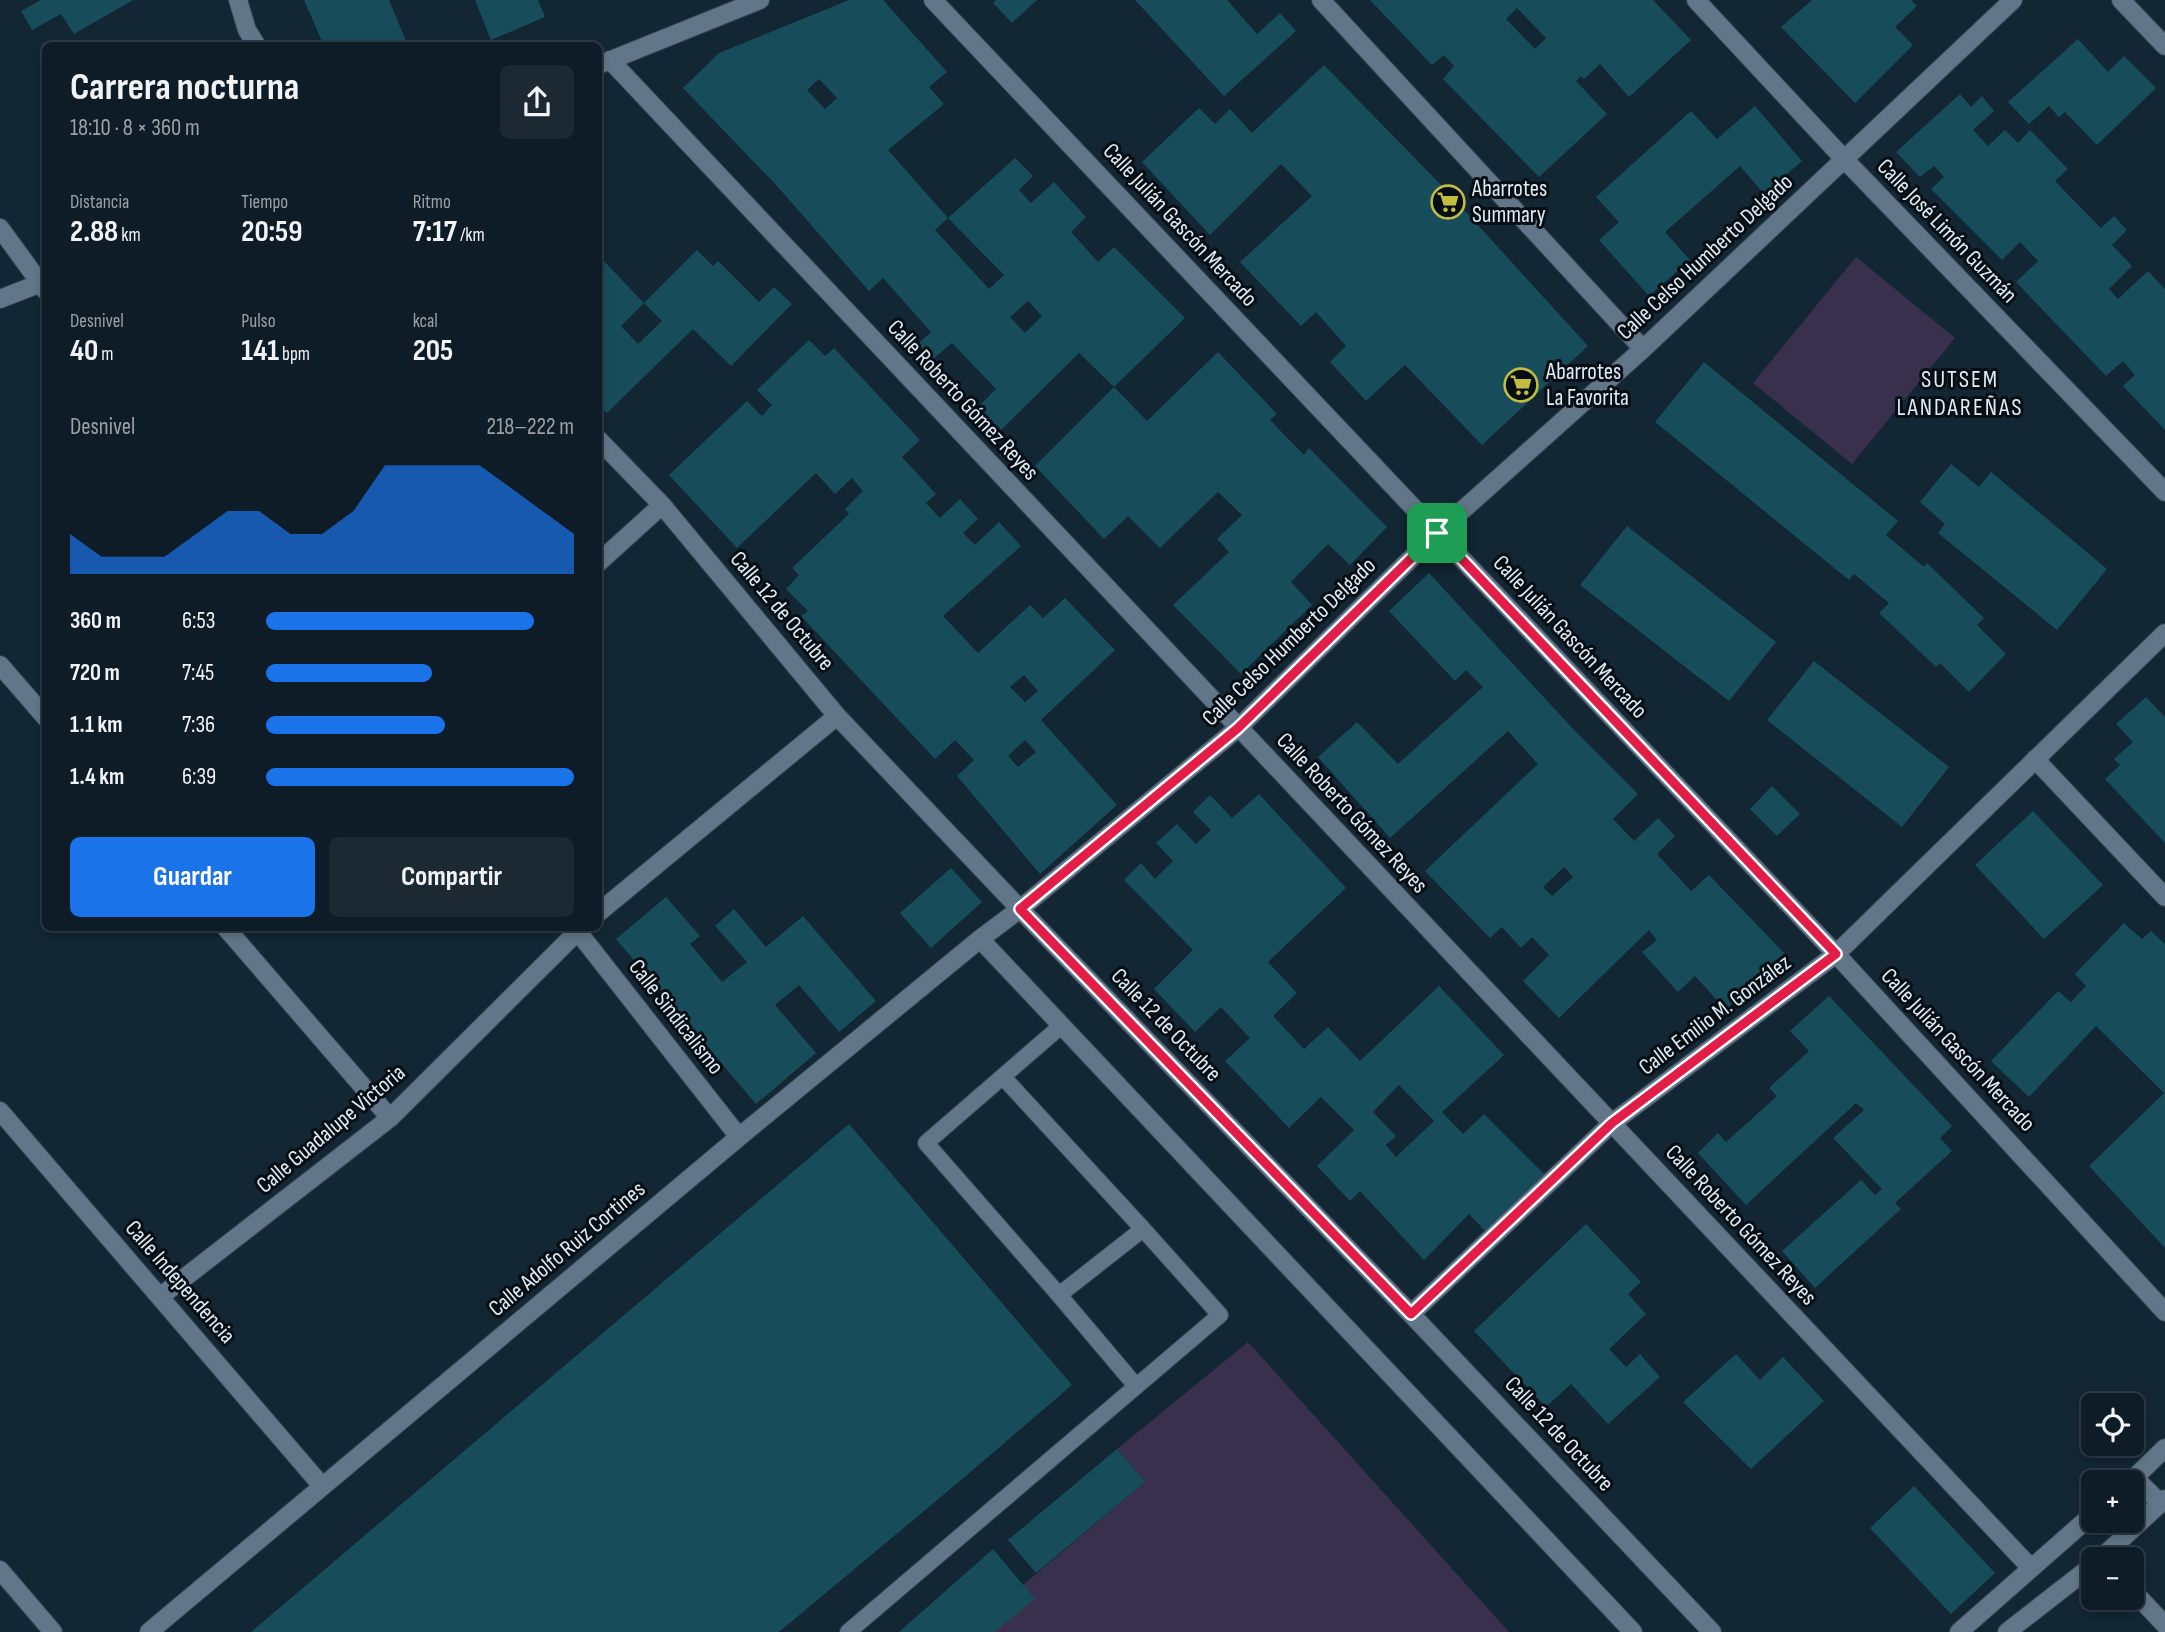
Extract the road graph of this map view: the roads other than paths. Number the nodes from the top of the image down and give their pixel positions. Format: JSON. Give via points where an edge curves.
{"nodes":[{"id":1,"x":237,"y":0,"type":"edge"},
{"id":2,"x":760,"y":0,"type":"edge"},
{"id":3,"x":933,"y":0,"type":"edge"},
{"id":4,"x":1321,"y":0,"type":"edge"},
{"id":5,"x":1696,"y":0,"type":"edge"},
{"id":6,"x":2013,"y":0,"type":"edge"},
{"id":7,"x":2121,"y":0,"type":"edge"},
{"id":8,"x":254,"y":42,"type":"edge"},
{"id":9,"x":2165,"y":46,"type":"edge"},
{"id":10,"x":604,"y":62,"type":"edge"},
{"id":11,"x":1845,"y":160,"type":"junction"},
{"id":12,"x":0,"y":228,"type":"edge"},
{"id":13,"x":42,"y":284,"type":"edge"},
{"id":14,"x":42,"y":285,"type":"edge"},
{"id":15,"x":0,"y":299,"type":"edge"},
{"id":16,"x":1643,"y":349,"type":"junction"},
{"id":17,"x":602,"y":443,"type":"edge"},
{"id":18,"x":2165,"y":492,"type":"edge"},
{"id":19,"x":662,"y":505,"type":"junction"},
{"id":20,"x":1437,"y":533,"type":"junction"},
{"id":21,"x":602,"y":559,"type":"edge"},
{"id":22,"x":2165,"y":633,"type":"edge"},
{"id":23,"x":0,"y":665,"type":"edge"},
{"id":24,"x":42,"y":713,"type":"edge"},
{"id":25,"x":837,"y":716,"type":"junction"},
{"id":26,"x":1238,"y":728,"type":"junction"},
{"id":27,"x":2035,"y":759,"type":"junction"},
{"id":28,"x":2165,"y":897,"type":"edge"},
{"id":29,"x":1020,"y":909,"type":"junction"},
{"id":30,"x":602,"y":910,"type":"edge"},
{"id":31,"x":229,"y":931,"type":"edge"},
{"id":32,"x":575,"y":931,"type":"edge"},
{"id":33,"x":579,"y":931,"type":"edge"},
{"id":34,"x":980,"y":939,"type":"junction"},
{"id":35,"x":1836,"y":954,"type":"junction"},
{"id":36,"x":1060,"y":1026,"type":"junction"},
{"id":37,"x":1003,"y":1077,"type":"junction"},
{"id":38,"x":0,"y":1111,"type":"edge"},
{"id":39,"x":390,"y":1118,"type":"junction"},
{"id":40,"x":1612,"y":1123,"type":"junction"},
{"id":41,"x":739,"y":1137,"type":"junction"},
{"id":42,"x":1143,"y":1228,"type":"junction"},
{"id":43,"x":1059,"y":1295,"type":"junction"},
{"id":44,"x":161,"y":1296,"type":"junction"},
{"id":45,"x":2165,"y":1312,"type":"edge"},
{"id":46,"x":1411,"y":1314,"type":"junction"},
{"id":47,"x":1136,"y":1387,"type":"junction"},
{"id":48,"x":2165,"y":1448,"type":"edge"},
{"id":49,"x":2142,"y":1470,"type":"edge"},
{"id":50,"x":322,"y":1486,"type":"junction"},
{"id":51,"x":2144,"y":1488,"type":"edge"},
{"id":52,"x":2163,"y":1501,"type":"edge"},
{"id":53,"x":2081,"y":1524,"type":"edge"},
{"id":54,"x":2113,"y":1547,"type":"edge"},
{"id":55,"x":2030,"y":1567,"type":"junction"},
{"id":56,"x":0,"y":1570,"type":"edge"},
{"id":57,"x":2081,"y":1574,"type":"edge"},
{"id":58,"x":1997,"y":1598,"type":"junction"},
{"id":59,"x":2144,"y":1603,"type":"edge"},
{"id":60,"x":2165,"y":1625,"type":"edge"},
{"id":61,"x":2013,"y":1626,"type":"edge"},
{"id":62,"x":53,"y":1632,"type":"edge"},
{"id":63,"x":149,"y":1632,"type":"edge"},
{"id":64,"x":849,"y":1632,"type":"edge"},
{"id":65,"x":1633,"y":1632,"type":"edge"},
{"id":66,"x":1712,"y":1632,"type":"edge"},
{"id":67,"x":1959,"y":1632,"type":"edge"}],
"edges":[{"from":1,"to":8,"type":"street"},
{"from":2,"to":10,"type":"street"},
{"from":3,"to":20,"type":"street","name":"Calle Julián Gascón Mercado"},
{"from":4,"to":16,"type":"street"},
{"from":5,"to":11,"type":"street","name":"Calle José Limón Guzmán"},
{"from":6,"to":11,"type":"street","name":"Calle Celso Humberto Delgado"},
{"from":7,"to":9,"type":"street"},
{"from":10,"to":26,"type":"street","name":"Calle Roberto Gómez Reyes"},
{"from":11,"to":16,"type":"street","name":"Calle Celso Humberto Delgado"},
{"from":11,"to":18,"type":"street","name":"Calle José Limón Guzmán"},
{"from":12,"to":13,"type":"street"},
{"from":14,"to":15,"type":"street"},
{"from":16,"to":20,"type":"street","name":"Calle Celso Humberto Delgado"},
{"from":17,"to":19,"type":"street","name":"Calle 12 de Octubre"},
{"from":19,"to":21,"type":"street"},
{"from":19,"to":25,"type":"street","name":"Calle 12 de Octubre"},
{"from":20,"to":26,"type":"street","name":"Calle Celso Humberto Delgado"},
{"from":20,"to":35,"type":"street","name":"Calle Julián Gascón Mercado"},
{"from":22,"to":27,"type":"street","name":"Calle Emilio M. González"},
{"from":23,"to":24,"type":"street"},
{"from":25,"to":29,"type":"street","name":"Calle 12 de Octubre"},
{"from":25,"to":30,"type":"street"},
{"from":26,"to":29,"type":"street","name":"Calle Celso Humberto Delgado"},
{"from":26,"to":40,"type":"street","name":"Calle Roberto Gómez Reyes"},
{"from":27,"to":28,"type":"street"},
{"from":27,"to":35,"type":"street","name":"Calle Emilio M. González"},
{"from":29,"to":34,"type":"street","name":"Calle Adolfo Ruiz Cortines"},
{"from":29,"to":46,"type":"street","name":"Calle 12 de Octubre"},
{"from":31,"to":39,"type":"street"},
{"from":32,"to":39,"type":"street","name":"Calle Guadalupe Victoria"},
{"from":33,"to":41,"type":"street","name":"Calle Sindicalismo"},
{"from":34,"to":36,"type":"street"},
{"from":34,"to":41,"type":"street","name":"Calle Adolfo Ruiz Cortines"},
{"from":35,"to":40,"type":"street","name":"Calle Emilio M. González"},
{"from":35,"to":45,"type":"street","name":"Calle Julián Gascón Mercado"},
{"from":36,"to":37,"type":"lane"},
{"from":36,"to":65,"type":"street"},
{"from":37,"to":42,"type":"lane"},
{"from":37,"to":43,"type":"lane","via":[[926,1143]]},
{"from":38,"to":44,"type":"street","name":"Calle Independencia"},
{"from":39,"to":44,"type":"street","name":"Calle Guadalupe Victoria"},
{"from":40,"to":46,"type":"street","name":"Calle Emilio M. González"},
{"from":40,"to":55,"type":"street","name":"Calle Roberto Gómez Reyes"},
{"from":41,"to":50,"type":"street","name":"Calle Adolfo Ruiz Cortines"},
{"from":42,"to":43,"type":"lane"},
{"from":42,"to":47,"type":"lane","via":[[1220,1315]]},
{"from":43,"to":47,"type":"lane"},
{"from":44,"to":50,"type":"street","name":"Calle Independencia"},
{"from":46,"to":66,"type":"street","name":"Calle 12 de Octubre"},
{"from":47,"to":64,"type":"lane"},
{"from":48,"to":49,"type":"street"},
{"from":50,"to":63,"type":"street","name":"Calle Adolfo Ruiz Cortines"},
{"from":51,"to":52,"type":"street"},
{"from":52,"to":54,"type":"street"},
{"from":53,"to":55,"type":"street"},
{"from":55,"to":58,"type":"street"},
{"from":56,"to":62,"type":"street"},
{"from":57,"to":61,"type":"street"},
{"from":58,"to":61,"type":"street"},
{"from":58,"to":67,"type":"street"},
{"from":59,"to":60,"type":"street"}]}
